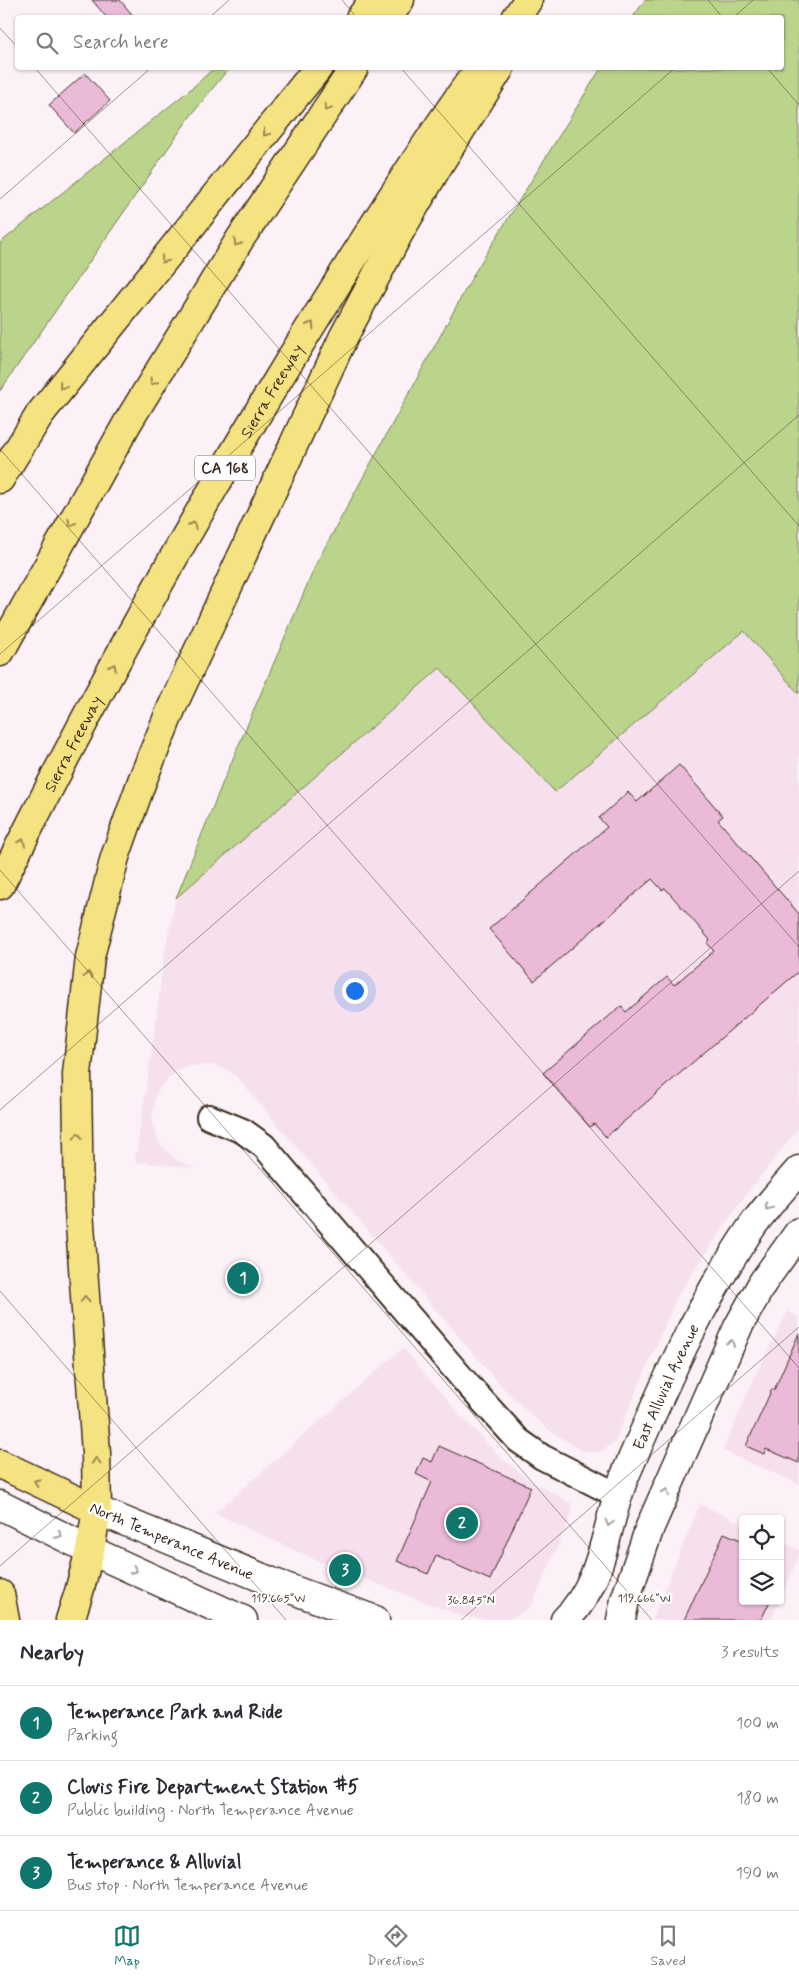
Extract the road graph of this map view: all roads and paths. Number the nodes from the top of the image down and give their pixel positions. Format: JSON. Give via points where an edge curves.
{"nodes":[{"id":1,"x":374,"y":0,"type":"edge"},
{"id":2,"x":400,"y":0,"type":"edge"},
{"id":3,"x":528,"y":0,"type":"edge"},
{"id":4,"x":544,"y":0,"type":"edge"},
{"id":5,"x":362,"y":15,"type":"edge"},
{"id":6,"x":390,"y":15,"type":"edge"},
{"id":7,"x":518,"y":15,"type":"edge"},
{"id":8,"x":534,"y":15,"type":"edge"},
{"id":9,"x":316,"y":70,"type":"edge"},
{"id":10,"x":353,"y":70,"type":"edge"},
{"id":11,"x":479,"y":70,"type":"edge"},
{"id":12,"x":499,"y":70,"type":"edge"},
{"id":13,"x":0,"y":479,"type":"edge"},
{"id":14,"x":0,"y":652,"type":"edge"},
{"id":15,"x":0,"y":885,"type":"edge"},
{"id":16,"x":209,"y":1117,"type":"dead end"},
{"id":17,"x":799,"y":1170,"type":"edge"},
{"id":18,"x":799,"y":1232,"type":"edge"},
{"id":19,"x":0,"y":1464,"type":"edge"},
{"id":20,"x":618,"y":1495,"type":"junction"},
{"id":21,"x":0,"y":1505,"type":"edge"},
{"id":22,"x":97,"y":1510,"type":"junction"},
{"id":23,"x":90,"y":1550,"type":"junction"},
{"id":24,"x":0,"y":1594,"type":"edge"},
{"id":25,"x":5,"y":1620,"type":"edge"},
{"id":26,"x":70,"y":1620,"type":"edge"},
{"id":27,"x":243,"y":1620,"type":"edge"},
{"id":28,"x":375,"y":1620,"type":"edge"},
{"id":29,"x":565,"y":1620,"type":"edge"},
{"id":30,"x":620,"y":1620,"type":"edge"}],
"edges":[{"from":1,"to":5,"type":"main road"},
{"from":2,"to":6,"type":"main road"},
{"from":3,"to":7,"type":"main road"},
{"from":4,"to":8,"type":"main road"},
{"from":9,"to":13,"type":"main road","one_way":true,"via":[[40,414]]},
{"from":10,"to":14,"type":"main road","one_way":true,"via":[[240,239],[128,422]]},
{"from":15,"to":11,"type":"main road","name":"Sierra Freeway","number":"CA 168","one_way":true,"via":[[128,637],[259,409],[355,255]]},
{"from":22,"to":12,"type":"main road","one_way":true,"via":[[80,1210],[77,1074],[90,957],[115,857],[172,707],[344,336],[399,233]]},
{"from":16,"to":20,"type":"street","via":[[244,1131],[264,1146],[518,1440],[542,1457]]},
{"from":17,"to":20,"type":"street","name":"East Alluvial Avenue","one_way":true,"via":[[754,1225],[722,1274],[681,1353]]},
{"from":30,"to":18,"type":"street","one_way":true,"via":[[650,1527],[738,1327],[763,1282]]},
{"from":22,"to":19,"type":"main road","name":"North Temperance Avenue","one_way":true},
{"from":20,"to":29,"type":"street","name":"East Alluvial Avenue","one_way":true,"via":[[594,1578]]},
{"from":21,"to":23,"type":"street","one_way":true},
{"from":22,"to":23,"type":"main road"},
{"from":22,"to":28,"type":"street","name":"North Temperance Avenue","via":[[277,1584]]},
{"from":23,"to":26,"type":"main road"},
{"from":23,"to":27,"type":"street","one_way":true},
{"from":24,"to":25,"type":"main road"}]}
